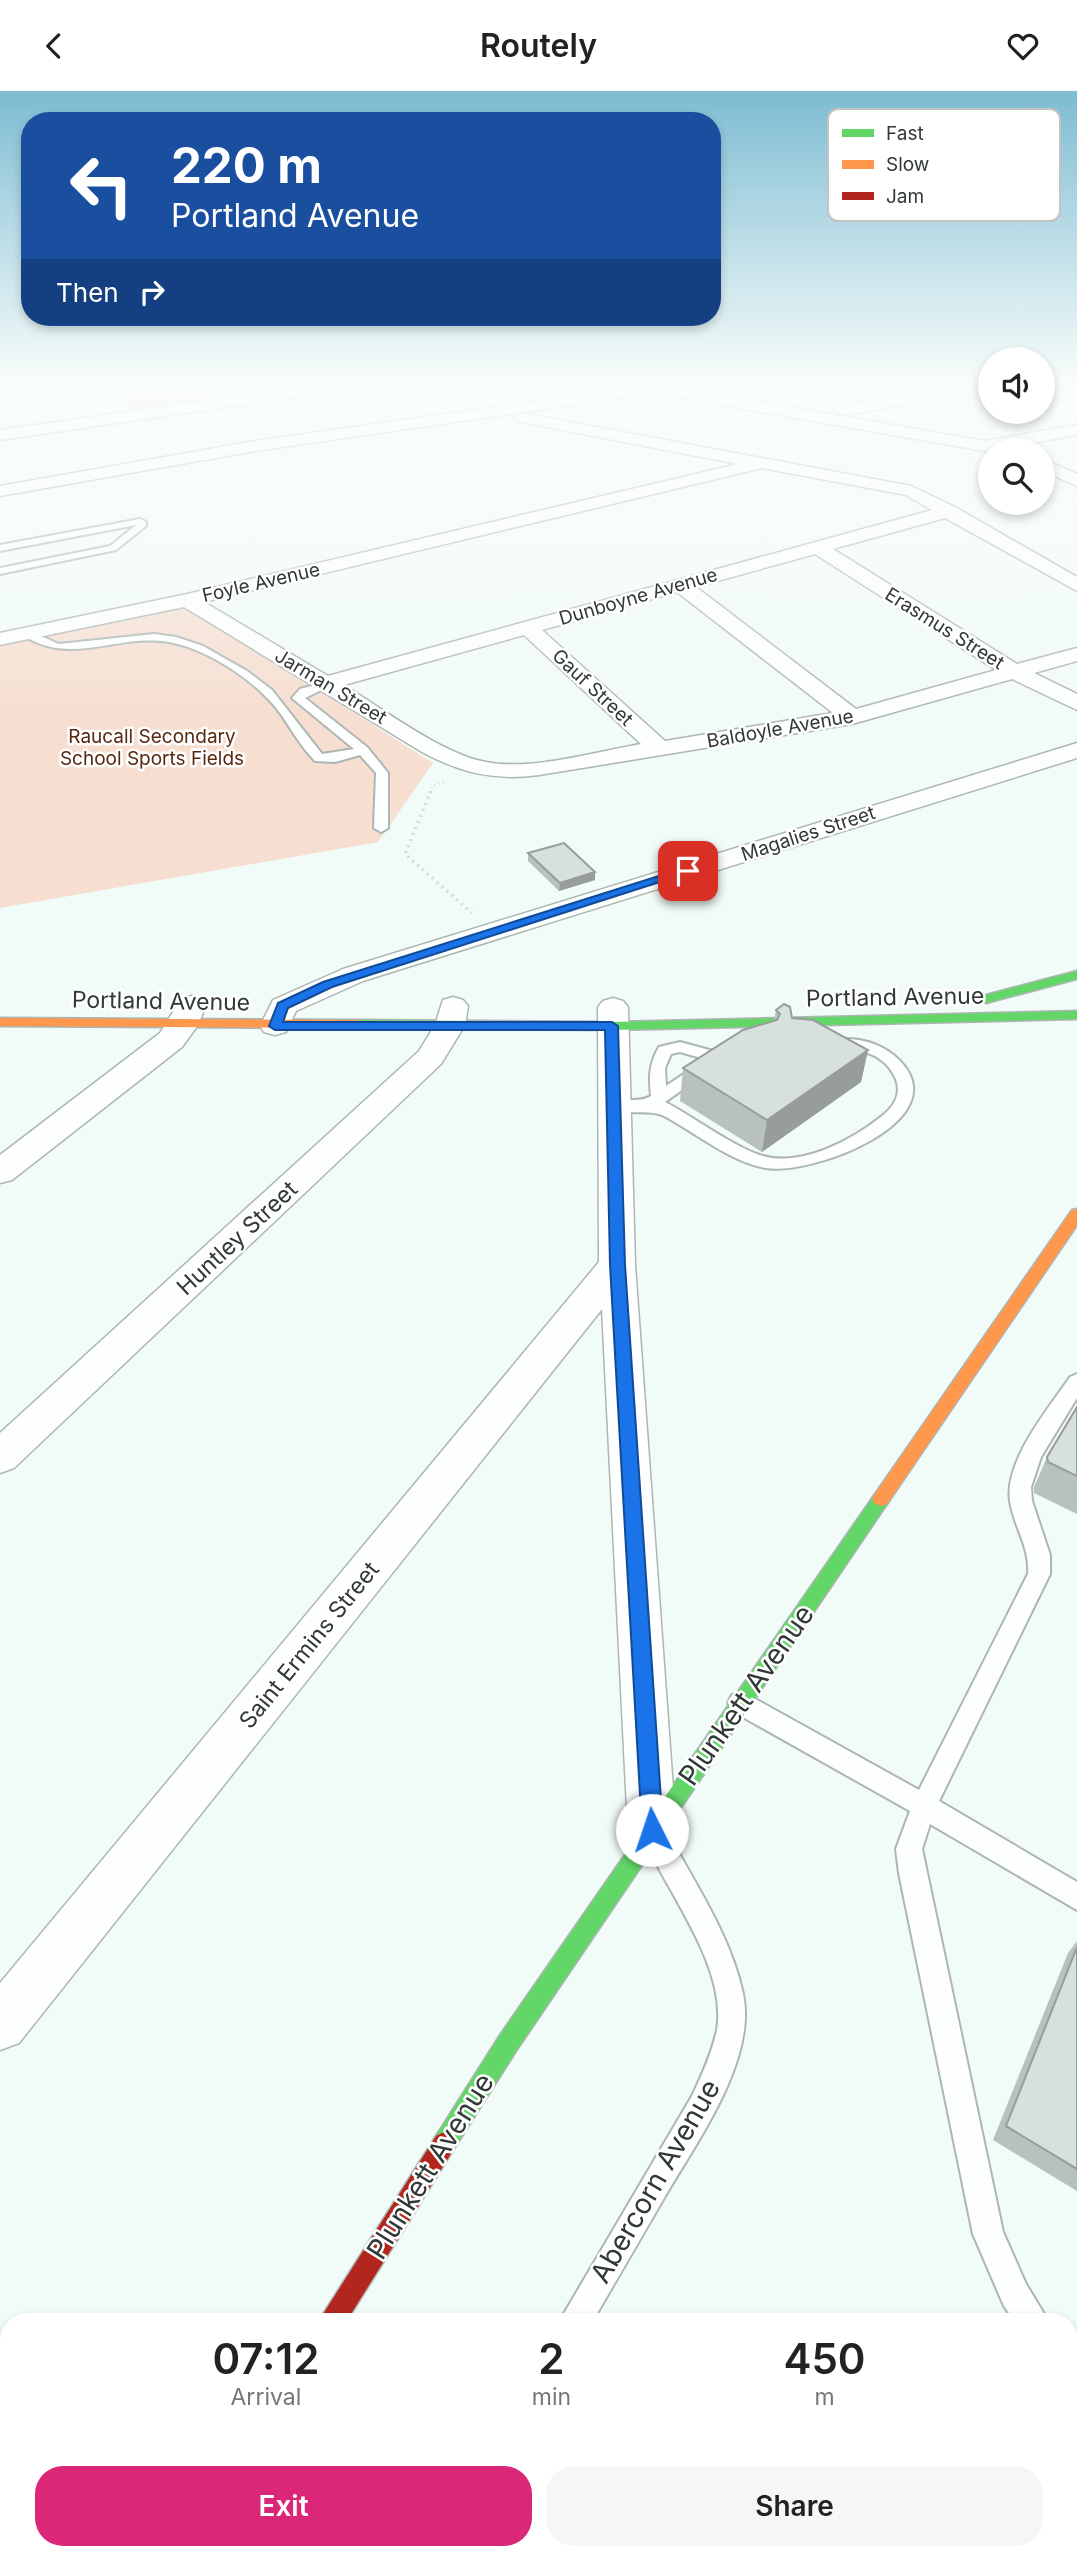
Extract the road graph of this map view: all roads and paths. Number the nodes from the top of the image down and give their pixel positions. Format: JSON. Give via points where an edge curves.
{"nodes":[{"id":1,"x":627,"y":495,"type":"edge"},
{"id":2,"x":912,"y":495,"type":"edge"},
{"id":3,"x":948,"y":511,"type":"junction"},
{"id":4,"x":816,"y":546,"type":"junction"},
{"id":5,"x":0,"y":548,"type":"edge"},
{"id":6,"x":0,"y":571,"type":"edge"},
{"id":7,"x":679,"y":584,"type":"junction"},
{"id":8,"x":1077,"y":585,"type":"edge"},
{"id":9,"x":187,"y":600,"type":"junction"},
{"id":10,"x":527,"y":627,"type":"junction"},
{"id":11,"x":26,"y":633,"type":"junction"},
{"id":12,"x":0,"y":639,"type":"edge"},
{"id":13,"x":1077,"y":654,"type":"edge"},
{"id":14,"x":1013,"y":671,"type":"junction"},
{"id":15,"x":327,"y":683,"type":"junction"},
{"id":16,"x":1077,"y":703,"type":"edge"},
{"id":17,"x":852,"y":717,"type":"junction"},
{"id":18,"x":659,"y":748,"type":"junction"},
{"id":19,"x":363,"y":750,"type":"junction"},
{"id":20,"x":1077,"y":750,"type":"edge"},
{"id":21,"x":476,"y":770,"type":"junction"},
{"id":22,"x":381,"y":828,"type":"dead end"},
{"id":23,"x":493,"y":932,"type":"junction"},
{"id":24,"x":1077,"y":975,"type":"edge"},
{"id":25,"x":1051,"y":998,"type":"dead end"},
{"id":26,"x":324,"y":1006,"type":"dead end"},
{"id":27,"x":189,"y":1010,"type":"junction"},
{"id":28,"x":452,"y":1011,"type":"junction"},
{"id":29,"x":613,"y":1011,"type":"junction"},
{"id":30,"x":276,"y":1013,"type":"junction"},
{"id":31,"x":1077,"y":1015,"type":"edge"},
{"id":32,"x":0,"y":1022,"type":"edge"},
{"id":33,"x":79,"y":1022,"type":"junction"},
{"id":34,"x":0,"y":1028,"type":"edge"},
{"id":35,"x":815,"y":1044,"type":"edge"},
{"id":36,"x":641,"y":1103,"type":"junction"},
{"id":37,"x":0,"y":1173,"type":"edge"},
{"id":38,"x":1074,"y":1222,"type":"edge"},
{"id":39,"x":617,"y":1265,"type":"junction"},
{"id":40,"x":1077,"y":1382,"type":"edge"},
{"id":41,"x":0,"y":1457,"type":"edge"},
{"id":42,"x":740,"y":1703,"type":"junction"},
{"id":43,"x":924,"y":1806,"type":"junction"},
{"id":44,"x":652,"y":1830,"type":"junction"},
{"id":45,"x":1077,"y":1897,"type":"edge"},
{"id":46,"x":0,"y":2024,"type":"edge"},
{"id":47,"x":337,"y":2313,"type":"edge"},
{"id":48,"x":580,"y":2313,"type":"edge"},
{"id":49,"x":1027,"y":2313,"type":"edge"}],
"edges":[{"from":1,"to":9,"type":"street","name":"Foyle Avenue"},
{"from":2,"to":3,"type":"street"},
{"from":3,"to":4,"type":"street","name":"Dunboyne Avenue"},
{"from":3,"to":8,"type":"street"},
{"from":4,"to":7,"type":"street","name":"Dunboyne Avenue"},
{"from":4,"to":14,"type":"street","name":"Erasmus Street"},
{"from":5,"to":6,"type":"lane","via":[[126,523],[143,524],[113,548]]},
{"from":7,"to":10,"type":"street","name":"Dunboyne Avenue"},
{"from":7,"to":17,"type":"street"},
{"from":9,"to":11,"type":"street","name":"Foyle Avenue"},
{"from":9,"to":15,"type":"street","name":"Jarman Street"},
{"from":10,"to":15,"type":"street","name":"Dunboyne Avenue"},
{"from":10,"to":18,"type":"street","name":"Gauf Street"},
{"from":11,"to":12,"type":"street","name":"Foyle Avenue"},
{"from":11,"to":19,"type":"lane","via":[[37,643],[58,648],[132,638],[172,639],[211,655],[261,686],[319,758]]},
{"from":13,"to":14,"type":"street","name":"Baldoyle Avenue"},
{"from":14,"to":16,"type":"street","name":"Erasmus Street"},
{"from":14,"to":17,"type":"street","name":"Baldoyle Avenue"},
{"from":15,"to":19,"type":"lane","via":[[298,698]]},
{"from":15,"to":21,"type":"street","name":"Jarman Street"},
{"from":17,"to":18,"type":"street","name":"Baldoyle Avenue"},
{"from":18,"to":21,"type":"street","name":"Baldoyle Avenue","via":[[525,771]]},
{"from":19,"to":22,"type":"lane","via":[[382,773]]},
{"from":20,"to":23,"type":"street","name":"Magalies Street"},
{"from":21,"to":23,"type":"path","via":[[433,786],[405,854]]},
{"from":23,"to":30,"type":"street","name":"Magalies Street","via":[[327,984]]},
{"from":24,"to":25,"type":"main road","name":"Portland Avenue","via":[[979,999]]},
{"from":26,"to":30,"type":"main road","name":"Portland Avenue"},
{"from":27,"to":30,"type":"main road","name":"Portland Avenue"},
{"from":27,"to":33,"type":"main road","name":"Portland Avenue"},
{"from":27,"to":37,"type":"street","via":[[155,1053]]},
{"from":28,"to":29,"type":"main road","name":"Portland Avenue"},
{"from":28,"to":30,"type":"main road","name":"Portland Avenue"},
{"from":28,"to":41,"type":"street","name":"Huntley Street","via":[[430,1057]]},
{"from":29,"to":31,"type":"main road","name":"Portland Avenue"},
{"from":29,"to":36,"type":"street","name":"Abercorn Avenue"},
{"from":32,"to":33,"type":"main road","name":"Portland Avenue"},
{"from":33,"to":34,"type":"main road"},
{"from":35,"to":36,"type":"lane","via":[[854,1044],[880,1052],[900,1072],[907,1095],[891,1118],[814,1159],[779,1164],[755,1160],[660,1106]]},
{"from":36,"to":36,"type":"lane","via":[[727,1057],[680,1047],[666,1051]]},
{"from":36,"to":39,"type":"street","name":"Abercorn Avenue"},
{"from":38,"to":42,"type":"main road","name":"Plunkett Avenue"},
{"from":39,"to":44,"type":"street","name":"Abercorn Avenue"},
{"from":39,"to":46,"type":"street","name":"Saint Ermins Street"},
{"from":40,"to":43,"type":"lane","via":[[1021,1472],[1020,1498],[1041,1562],[1039,1574]]},
{"from":42,"to":43,"type":"lane"},
{"from":42,"to":44,"type":"main road","name":"Plunkett Avenue"},
{"from":43,"to":45,"type":"lane"},
{"from":43,"to":49,"type":"lane","via":[[909,1849],[912,1873],[988,2234]]},
{"from":44,"to":47,"type":"main road","name":"Plunkett Avenue","via":[[508,2043]]},
{"from":44,"to":48,"type":"lane","name":"Abercorn Avenue","via":[[718,1956],[730,1995],[731,2028],[721,2065],[702,2106]]}]}
